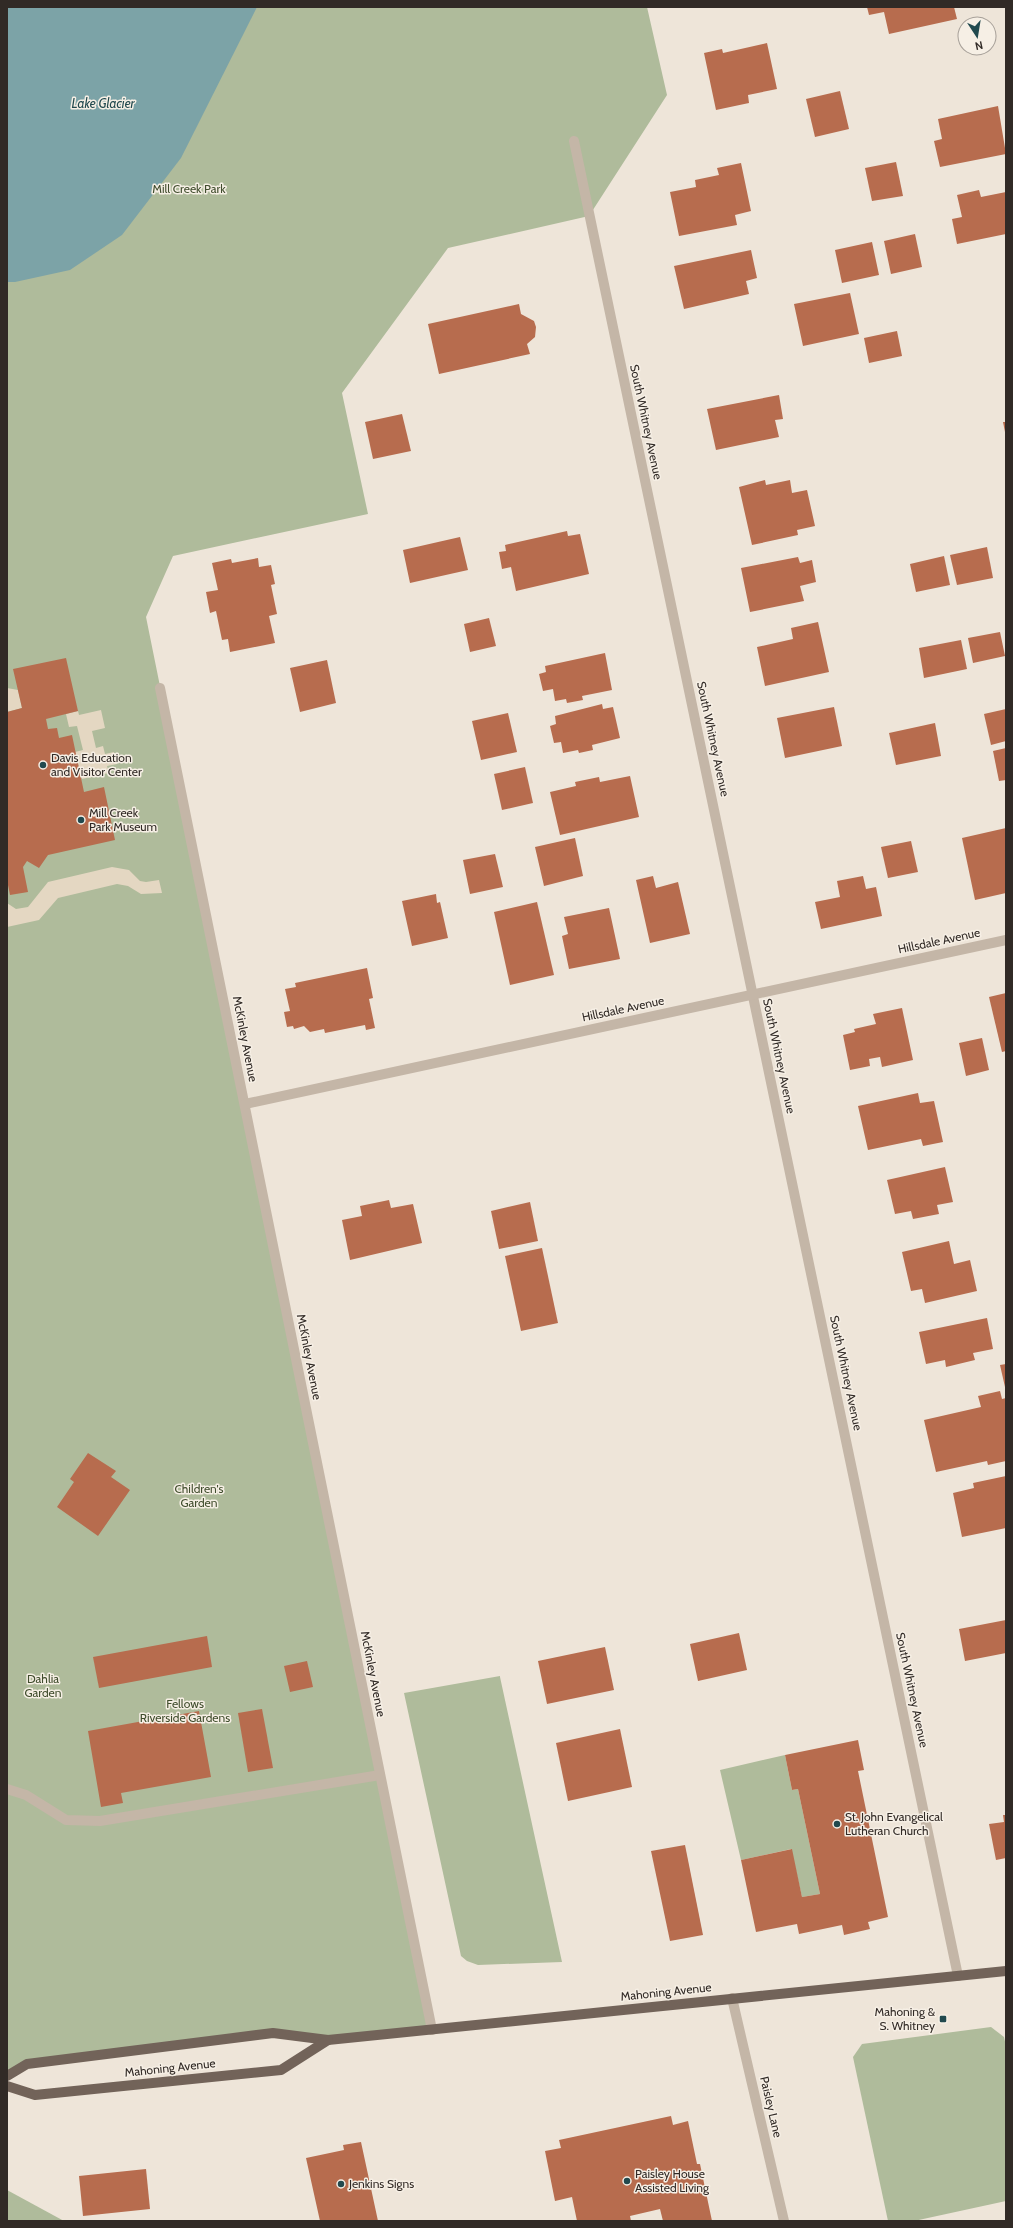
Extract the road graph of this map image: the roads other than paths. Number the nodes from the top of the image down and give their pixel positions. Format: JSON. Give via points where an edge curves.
{"nodes":[{"id":1,"x":574,"y":141,"type":"dead end"},
{"id":2,"x":160,"y":688,"type":"dead end"},
{"id":3,"x":1006,"y":940,"type":"edge"},
{"id":4,"x":753,"y":994,"type":"junction"},
{"id":5,"x":245,"y":1104,"type":"junction"},
{"id":6,"x":380,"y":1775,"type":"junction"},
{"id":7,"x":7,"y":1789,"type":"edge"},
{"id":8,"x":1006,"y":1971,"type":"edge"},
{"id":9,"x":958,"y":1976,"type":"junction"},
{"id":10,"x":732,"y":1998,"type":"junction"},
{"id":11,"x":432,"y":2030,"type":"junction"},
{"id":12,"x":328,"y":2040,"type":"junction"},
{"id":13,"x":7,"y":2076,"type":"edge"},
{"id":14,"x":7,"y":2086,"type":"edge"},
{"id":15,"x":784,"y":2221,"type":"edge"}],
"edges":[{"from":1,"to":4,"type":"street","name":"South Whitney Avenue"},
{"from":2,"to":5,"type":"street","name":"McKinley Avenue"},
{"from":3,"to":4,"type":"street","name":"Hillsdale Avenue"},
{"from":4,"to":5,"type":"street","name":"Hillsdale Avenue"},
{"from":4,"to":9,"type":"street","name":"South Whitney Avenue"},
{"from":5,"to":6,"type":"street","name":"McKinley Avenue"},
{"from":6,"to":7,"type":"street","via":[[100,1821],[66,1820],[26,1795]]},
{"from":6,"to":11,"type":"street","name":"McKinley Avenue"},
{"from":8,"to":9,"type":"main road","name":"Mahoning Avenue"},
{"from":9,"to":10,"type":"main road","name":"Mahoning Avenue"},
{"from":10,"to":11,"type":"main road","name":"Mahoning Avenue"},
{"from":10,"to":15,"type":"street","name":"Paisley Lane"},
{"from":11,"to":12,"type":"main road","name":"Mahoning Avenue"},
{"from":12,"to":13,"type":"main road","name":"Mahoning Avenue","via":[[274,2033],[27,2064]]},
{"from":12,"to":14,"type":"main road","name":"Mahoning Avenue","via":[[281,2070],[35,2095]]}]}
